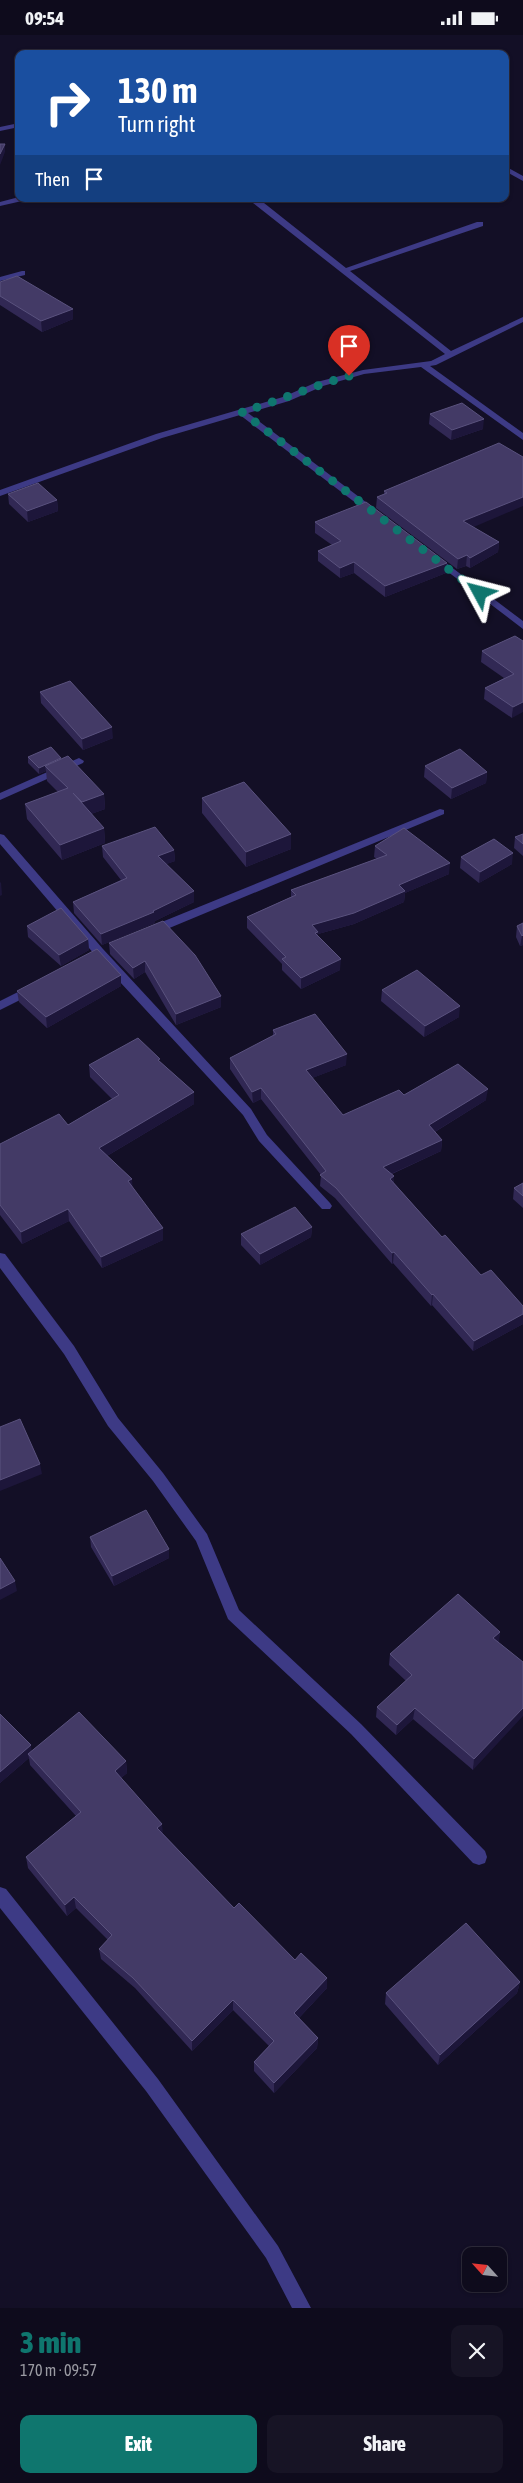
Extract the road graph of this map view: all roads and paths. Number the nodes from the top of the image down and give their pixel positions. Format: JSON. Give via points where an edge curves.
{"nodes":[{"id":1,"x":15,"y":126,"type":"edge"},
{"id":2,"x":0,"y":129,"type":"edge"},
{"id":3,"x":509,"y":170,"type":"edge"},
{"id":4,"x":523,"y":179,"type":"edge"},
{"id":5,"x":15,"y":200,"type":"edge"},
{"id":6,"x":257,"y":202,"type":"edge"},
{"id":7,"x":0,"y":204,"type":"edge"},
{"id":8,"x":480,"y":224,"type":"dead end"},
{"id":9,"x":344,"y":271,"type":"junction"},
{"id":10,"x":22,"y":273,"type":"dead end"},
{"id":11,"x":0,"y":279,"type":"edge"},
{"id":12,"x":523,"y":319,"type":"edge"},
{"id":13,"x":450,"y":354,"type":"junction"},
{"id":14,"x":423,"y":365,"type":"junction"},
{"id":15,"x":242,"y":412,"type":"junction"},
{"id":16,"x":523,"y":437,"type":"edge"},
{"id":17,"x":0,"y":493,"type":"edge"},
{"id":18,"x":382,"y":518,"type":"edge"},
{"id":19,"x":428,"y":553,"type":"edge"},
{"id":20,"x":523,"y":626,"type":"edge"},
{"id":21,"x":79,"y":761,"type":"dead end"},
{"id":22,"x":0,"y":797,"type":"edge"},
{"id":23,"x":440,"y":812,"type":"dead end"},
{"id":24,"x":0,"y":837,"type":"edge"},
{"id":25,"x":136,"y":937,"type":"edge"},
{"id":26,"x":41,"y":983,"type":"edge"},
{"id":27,"x":0,"y":1006,"type":"edge"},
{"id":28,"x":326,"y":1206,"type":"dead end"},
{"id":29,"x":0,"y":1258,"type":"edge"},
{"id":30,"x":479,"y":1857,"type":"dead end"},
{"id":31,"x":0,"y":1895,"type":"edge"},
{"id":32,"x":302,"y":2308,"type":"edge"}],
"edges":[{"from":1,"to":2,"type":"street"},
{"from":3,"to":4,"type":"street"},
{"from":5,"to":7,"type":"street"},
{"from":6,"to":9,"type":"street"},
{"from":8,"to":9,"type":"street"},
{"from":9,"to":13,"type":"street"},
{"from":10,"to":11,"type":"street"},
{"from":12,"to":13,"type":"street"},
{"from":13,"to":14,"type":"street"},
{"from":14,"to":15,"type":"street","via":[[363,372]]},
{"from":14,"to":16,"type":"street"},
{"from":15,"to":17,"type":"street","via":[[159,435]]},
{"from":15,"to":18,"type":"street"},
{"from":19,"to":20,"type":"street"},
{"from":21,"to":22,"type":"street"},
{"from":23,"to":25,"type":"street"},
{"from":24,"to":28,"type":"street","via":[[100,953],[247,1112],[263,1138]]},
{"from":26,"to":27,"type":"street"},
{"from":29,"to":30,"type":"street","via":[[69,1350],[112,1422],[158,1477],[202,1538],[233,1614],[356,1729]]},
{"from":31,"to":32,"type":"street","via":[[152,2085],[272,2252]]}]}
